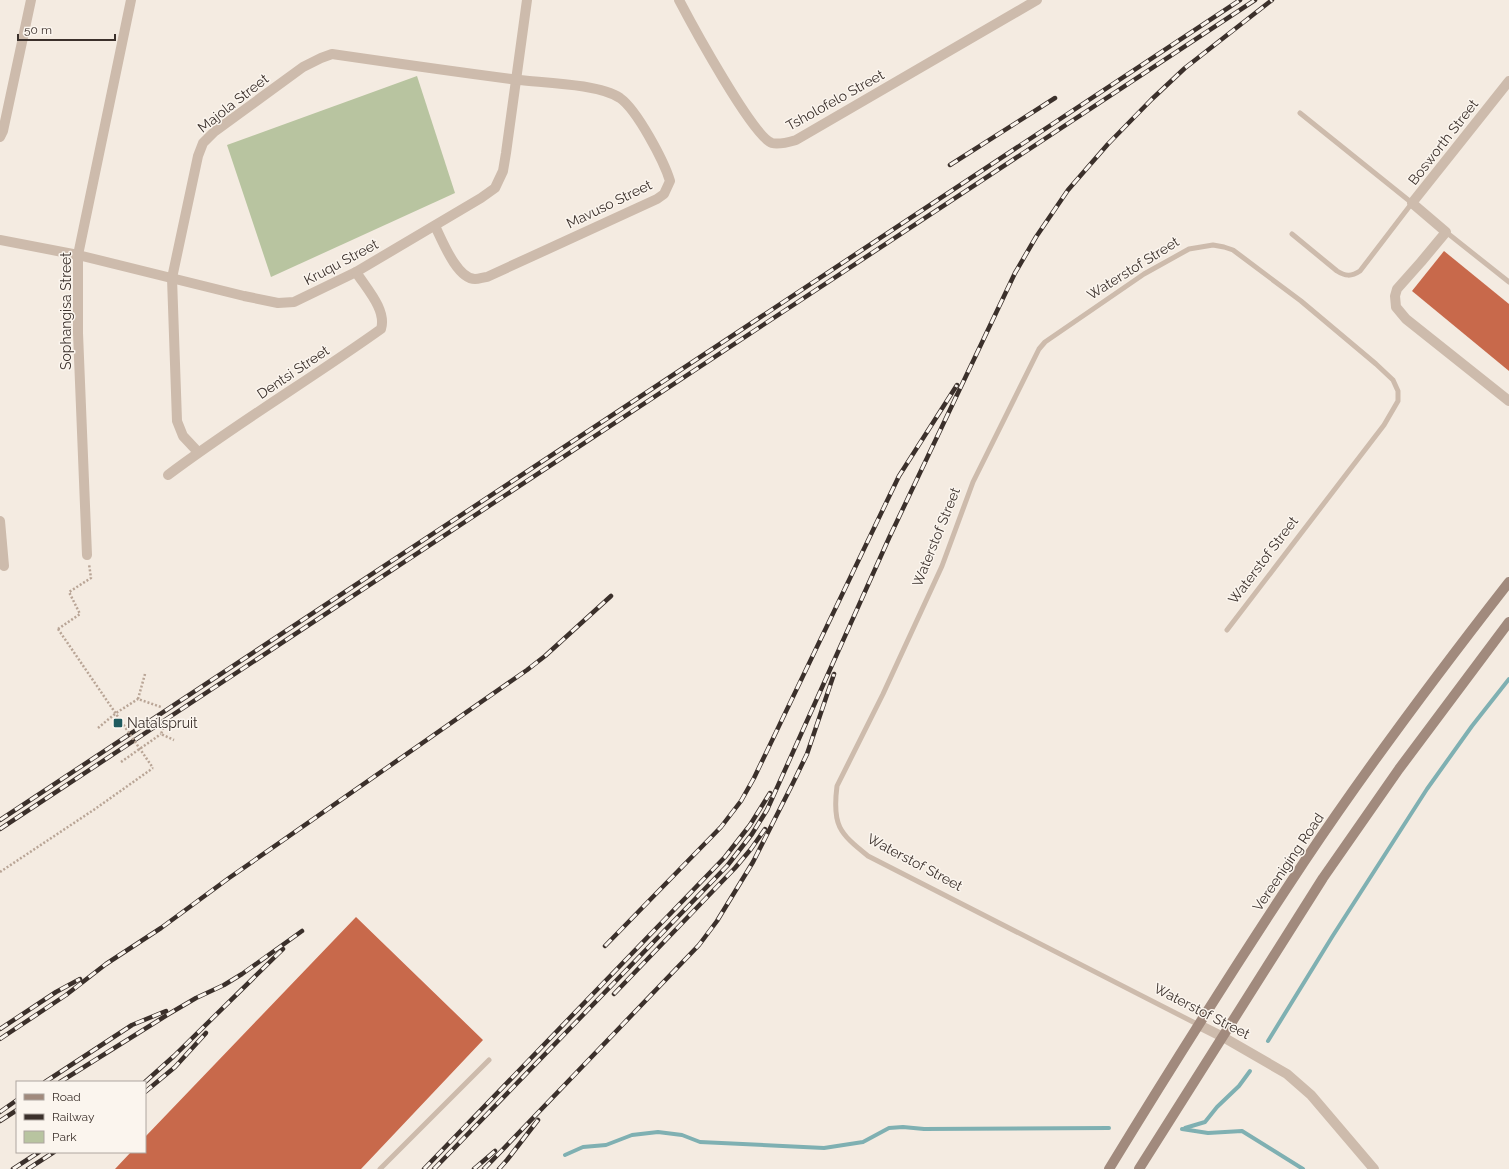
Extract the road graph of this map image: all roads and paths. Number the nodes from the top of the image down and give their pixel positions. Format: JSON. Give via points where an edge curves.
{"nodes":[{"id":1,"x":31,"y":0,"type":"edge"},
{"id":2,"x":131,"y":0,"type":"edge"},
{"id":3,"x":528,"y":0,"type":"edge"},
{"id":4,"x":679,"y":0,"type":"edge"},
{"id":5,"x":1037,"y":0,"type":"edge"},
{"id":6,"x":517,"y":80,"type":"junction"},
{"id":7,"x":1509,"y":82,"type":"edge"},
{"id":8,"x":1300,"y":113,"type":"dead end"},
{"id":9,"x":0,"y":138,"type":"edge"},
{"id":10,"x":1412,"y":203,"type":"junction"},
{"id":11,"x":435,"y":226,"type":"junction"},
{"id":12,"x":1446,"y":232,"type":"junction"},
{"id":13,"x":1292,"y":234,"type":"dead end"},
{"id":14,"x":0,"y":240,"type":"edge"},
{"id":15,"x":78,"y":255,"type":"junction"},
{"id":16,"x":356,"y":272,"type":"junction"},
{"id":17,"x":172,"y":278,"type":"junction"},
{"id":18,"x":1509,"y":282,"type":"edge"},
{"id":19,"x":1509,"y":401,"type":"edge"},
{"id":20,"x":198,"y":452,"type":"junction"},
{"id":21,"x":168,"y":475,"type":"dead end"},
{"id":22,"x":0,"y":521,"type":"edge"},
{"id":23,"x":87,"y":555,"type":"joint"},
{"id":24,"x":4,"y":566,"type":"dead end"},
{"id":25,"x":1509,"y":582,"type":"edge"},
{"id":26,"x":1509,"y":622,"type":"edge"},
{"id":27,"x":1227,"y":630,"type":"dead end"},
{"id":28,"x":145,"y":674,"type":"dead end"},
{"id":29,"x":138,"y":699,"type":"junction"},
{"id":30,"x":161,"y":707,"type":"dead end"},
{"id":31,"x":116,"y":713,"type":"junction"},
{"id":32,"x":165,"y":724,"type":"dead end"},
{"id":33,"x":98,"y":728,"type":"dead end"},
{"id":34,"x":161,"y":734,"type":"junction"},
{"id":35,"x":174,"y":740,"type":"dead end"},
{"id":36,"x":140,"y":749,"type":"junction"},
{"id":37,"x":121,"y":762,"type":"dead end"},
{"id":38,"x":0,"y":872,"type":"edge"},
{"id":39,"x":1199,"y":1025,"type":"junction"},
{"id":40,"x":1223,"y":1037,"type":"junction"},
{"id":41,"x":489,"y":1060,"type":"dead end"},
{"id":42,"x":380,"y":1169,"type":"edge"},
{"id":43,"x":1109,"y":1169,"type":"edge"},
{"id":44,"x":1138,"y":1169,"type":"edge"},
{"id":45,"x":1374,"y":1169,"type":"edge"}],
"edges":[{"from":1,"to":9,"type":"street"},
{"from":2,"to":15,"type":"street","name":"Sophangisa Street"},
{"from":3,"to":6,"type":"street","name":"Kruqu Street"},
{"from":4,"to":5,"type":"street","name":"Tsholofelo Street","via":[[707,52],[753,125],[762,137],[772,143],[785,143],[796,140]]},
{"from":6,"to":11,"type":"street","name":"Kruqu Street","via":[[503,171],[495,188]]},
{"from":6,"to":11,"type":"street","name":"Mavuso Street","via":[[598,89],[620,99],[637,117],[651,140],[667,172],[670,181],[668,188],[657,199],[487,277],[474,279],[462,272],[453,262]]},
{"from":6,"to":17,"type":"street","name":"Majola Street","via":[[332,54],[311,62],[214,132],[203,143]]},
{"from":7,"to":10,"type":"street","name":"Bosworth Street"},
{"from":8,"to":10,"type":"lane"},
{"from":10,"to":12,"type":"street","name":"Bosworth Street"},
{"from":10,"to":13,"type":"lane","via":[[1360,271],[1350,276],[1337,271]]},
{"from":11,"to":16,"type":"street","name":"Kruqu Street"},
{"from":12,"to":18,"type":"lane"},
{"from":12,"to":19,"type":"street","via":[[1397,289],[1396,307],[1406,319]]},
{"from":14,"to":15,"type":"street","name":"Kruqu Street"},
{"from":15,"to":17,"type":"street","name":"Kruqu Street"},
{"from":15,"to":23,"type":"street","name":"Sophangisa Street","via":[[78,333]]},
{"from":16,"to":17,"type":"street","name":"Kruqu Street","via":[[294,302],[278,303]]},
{"from":16,"to":20,"type":"street","name":"Dentsi Street","via":[[381,309],[381,329]]},
{"from":17,"to":20,"type":"street","name":"Majola Street","via":[[177,421],[183,436]]},
{"from":20,"to":21,"type":"street","name":"Dentsi Street"},
{"from":22,"to":24,"type":"street"},
{"from":23,"to":31,"type":"path","bridge":true,"via":[[91,578],[69,592],[80,614],[58,629]]},
{"from":25,"to":39,"type":"main road","name":"Vereeniging Road","via":[[1304,861]]},
{"from":26,"to":40,"type":"main road","via":[[1336,859]]},
{"from":27,"to":39,"type":"lane","name":"Waterstof Street","via":[[1384,425],[1398,401],[1398,391],[1393,380],[1376,364],[1301,301],[1233,250],[1213,245],[1189,249],[1144,274],[1045,342],[1039,349],[973,482],[942,566],[837,786],[835,800],[835,815],[841,830],[868,856]]},
{"from":28,"to":29,"type":"path"},
{"from":29,"to":30,"type":"path"},
{"from":29,"to":31,"type":"path"},
{"from":31,"to":33,"type":"path"},
{"from":31,"to":36,"type":"path","bridge":true},
{"from":32,"to":34,"type":"path"},
{"from":34,"to":35,"type":"path"},
{"from":34,"to":36,"type":"path"},
{"from":36,"to":37,"type":"path"},
{"from":36,"to":38,"type":"path","bridge":true,"via":[[153,768]]},
{"from":39,"to":40,"type":"street","name":"Waterstof Street"},
{"from":39,"to":43,"type":"main road","name":"Vereeniging Road"},
{"from":40,"to":44,"type":"main road"},
{"from":40,"to":45,"type":"street","name":"Waterstof Street","via":[[1287,1074],[1310,1095]]},
{"from":41,"to":42,"type":"lane"}]}
